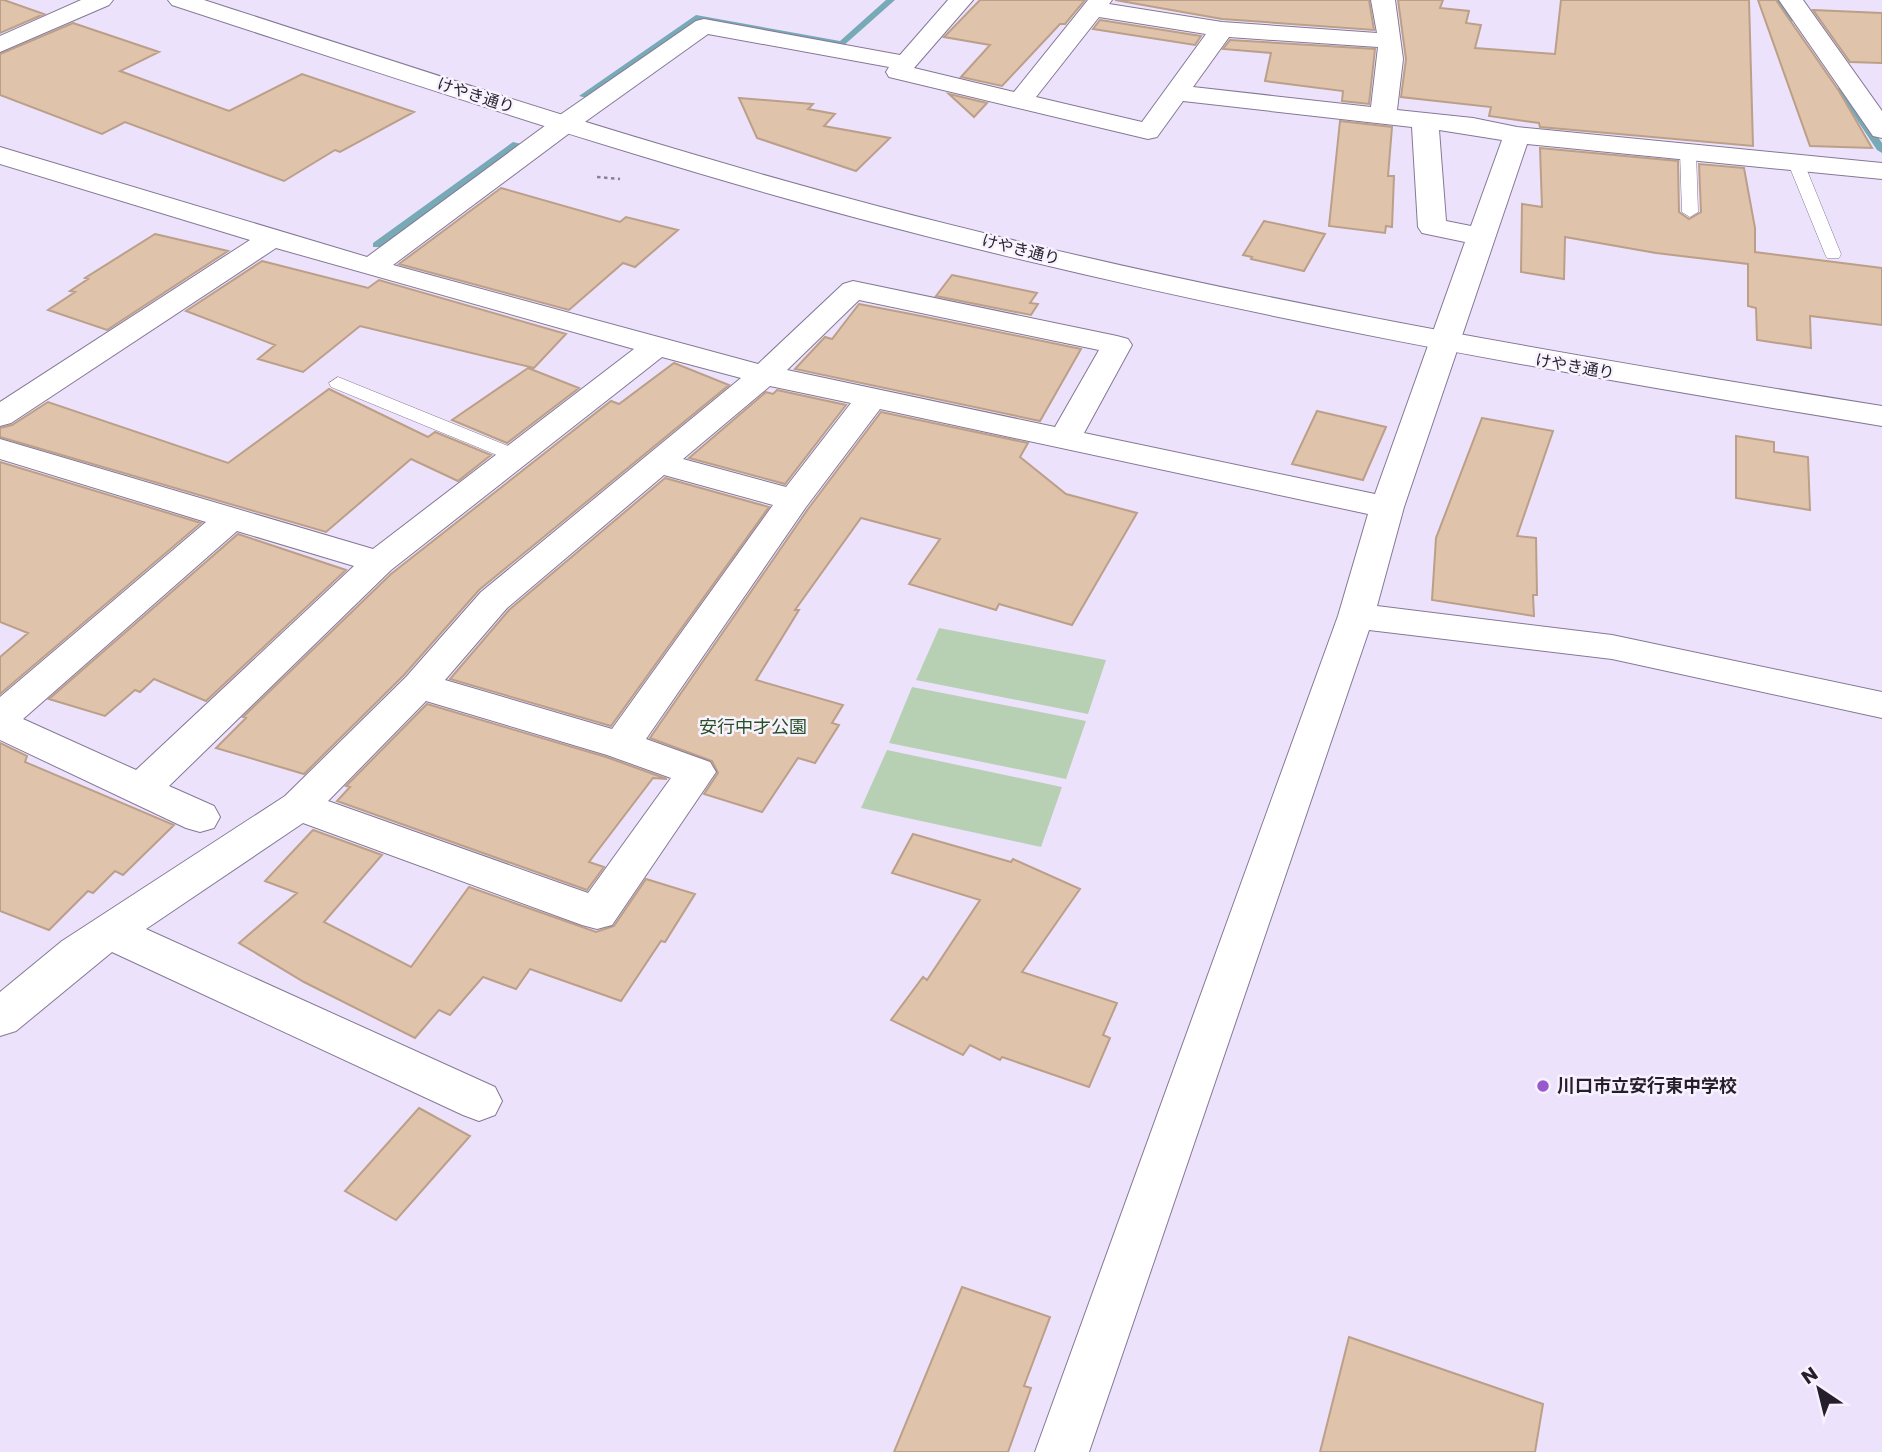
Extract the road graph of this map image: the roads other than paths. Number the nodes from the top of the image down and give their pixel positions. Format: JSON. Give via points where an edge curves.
{"nodes":[{"id":1,"x":101,"y":0,"type":"edge"},
{"id":2,"x":180,"y":0,"type":"edge"},
{"id":3,"x":961,"y":0,"type":"edge"},
{"id":4,"x":1383,"y":0,"type":"edge"},
{"id":5,"x":1791,"y":0,"type":"edge"},
{"id":6,"x":1097,"y":5,"type":"edge"},
{"id":7,"x":1222,"y":29,"type":"junction"},
{"id":8,"x":1390,"y":41,"type":"junction"},
{"id":9,"x":0,"y":46,"type":"edge"},
{"id":10,"x":905,"y":63,"type":"junction"},
{"id":11,"x":1176,"y":93,"type":"junction"},
{"id":12,"x":1019,"y":102,"type":"junction"},
{"id":13,"x":1385,"y":116,"type":"junction"},
{"id":14,"x":1425,"y":121,"type":"junction"},
{"id":15,"x":566,"y":123,"type":"junction"},
{"id":16,"x":1882,"y":130,"type":"edge"},
{"id":17,"x":1517,"y":135,"type":"junction"},
{"id":18,"x":1688,"y":152,"type":"junction"},
{"id":19,"x":0,"y":155,"type":"edge"},
{"id":20,"x":1796,"y":163,"type":"junction"},
{"id":21,"x":29,"y":165,"type":"junction"},
{"id":22,"x":1882,"y":171,"type":"edge"},
{"id":23,"x":0,"y":183,"type":"edge"},
{"id":24,"x":1690,"y":212,"type":"dead end"},
{"id":25,"x":1481,"y":237,"type":"junction"},
{"id":26,"x":273,"y":238,"type":"junction"},
{"id":27,"x":1833,"y":254,"type":"dead end"},
{"id":28,"x":371,"y":268,"type":"junction"},
{"id":29,"x":1443,"y":342,"type":"junction"},
{"id":30,"x":658,"y":345,"type":"junction"},
{"id":31,"x":764,"y":375,"type":"junction"},
{"id":32,"x":338,"y":383,"type":"dead end"},
{"id":33,"x":871,"y":399,"type":"junction"},
{"id":34,"x":0,"y":416,"type":"edge"},
{"id":35,"x":1882,"y":416,"type":"edge"},
{"id":36,"x":1064,"y":439,"type":"junction"},
{"id":37,"x":0,"y":449,"type":"edge"},
{"id":38,"x":516,"y":456,"type":"junction"},
{"id":39,"x":657,"y":463,"type":"junction"},
{"id":40,"x":794,"y":500,"type":"junction"},
{"id":41,"x":1387,"y":507,"type":"junction"},
{"id":42,"x":231,"y":518,"type":"junction"},
{"id":43,"x":379,"y":562,"type":"junction"},
{"id":44,"x":1356,"y":616,"type":"junction"},
{"id":45,"x":419,"y":686,"type":"junction"},
{"id":46,"x":1882,"y":705,"type":"edge"},
{"id":47,"x":0,"y":718,"type":"edge"},
{"id":48,"x":0,"y":724,"type":"edge"},
{"id":49,"x":621,"y":744,"type":"junction"},
{"id":50,"x":141,"y":789,"type":"junction"},
{"id":51,"x":299,"y":806,"type":"junction"},
{"id":52,"x":200,"y":817,"type":"dead end"},
{"id":53,"x":110,"y":932,"type":"junction"},
{"id":54,"x":0,"y":1018,"type":"edge"},
{"id":55,"x":479,"y":1101,"type":"dead end"},
{"id":56,"x":1062,"y":1452,"type":"edge"}],
"edges":[{"from":1,"to":9,"type":"street"},
{"from":2,"to":15,"type":"street","name":"けやき通り"},
{"from":3,"to":10,"type":"street"},
{"from":4,"to":8,"type":"street"},
{"from":5,"to":16,"type":"street"},
{"from":6,"to":7,"type":"street"},
{"from":6,"to":12,"type":"street"},
{"from":7,"to":8,"type":"street"},
{"from":7,"to":11,"type":"street"},
{"from":8,"to":13,"type":"street","via":[[1382,103]]},
{"from":10,"to":12,"type":"street","via":[[898,72]]},
{"from":10,"to":15,"type":"street","via":[[704,26]]},
{"from":11,"to":12,"type":"street","via":[[1148,131]]},
{"from":11,"to":13,"type":"street"},
{"from":13,"to":14,"type":"street"},
{"from":14,"to":17,"type":"street"},
{"from":14,"to":25,"type":"street","via":[[1432,227]]},
{"from":15,"to":28,"type":"street"},
{"from":15,"to":29,"type":"street","name":"けやき通り","via":[[726,173],[948,231],[1196,292]]},
{"from":17,"to":18,"type":"street"},
{"from":17,"to":25,"type":"street"},
{"from":18,"to":20,"type":"street"},
{"from":18,"to":24,"type":"lane"},
{"from":19,"to":21,"type":"street"},
{"from":20,"to":22,"type":"street"},
{"from":20,"to":27,"type":"lane"},
{"from":21,"to":23,"type":"street"},
{"from":21,"to":26,"type":"street"},
{"from":25,"to":29,"type":"street"},
{"from":26,"to":28,"type":"street"},
{"from":26,"to":34,"type":"street"},
{"from":28,"to":30,"type":"street"},
{"from":29,"to":35,"type":"street","name":"けやき通り"},
{"from":29,"to":41,"type":"street"},
{"from":30,"to":31,"type":"street"},
{"from":30,"to":38,"type":"street"},
{"from":31,"to":33,"type":"street"},
{"from":31,"to":36,"type":"street","via":[[853,290],[1117,345]]},
{"from":31,"to":39,"type":"street"},
{"from":32,"to":38,"type":"lane"},
{"from":33,"to":36,"type":"street"},
{"from":33,"to":40,"type":"street"},
{"from":36,"to":41,"type":"street"},
{"from":37,"to":42,"type":"street"},
{"from":38,"to":43,"type":"street"},
{"from":39,"to":40,"type":"street"},
{"from":39,"to":45,"type":"street","via":[[494,600]]},
{"from":40,"to":49,"type":"street"},
{"from":41,"to":44,"type":"street"},
{"from":42,"to":43,"type":"street"},
{"from":42,"to":47,"type":"street"},
{"from":43,"to":50,"type":"street"},
{"from":44,"to":46,"type":"street","via":[[1612,647]]},
{"from":44,"to":56,"type":"street"},
{"from":45,"to":49,"type":"street"},
{"from":45,"to":51,"type":"street"},
{"from":48,"to":50,"type":"street"},
{"from":49,"to":51,"type":"street","via":[[696,772],[597,913]]},
{"from":50,"to":52,"type":"street"},
{"from":51,"to":53,"type":"street"},
{"from":53,"to":54,"type":"street","via":[[77,953]]},
{"from":53,"to":55,"type":"street"}]}
